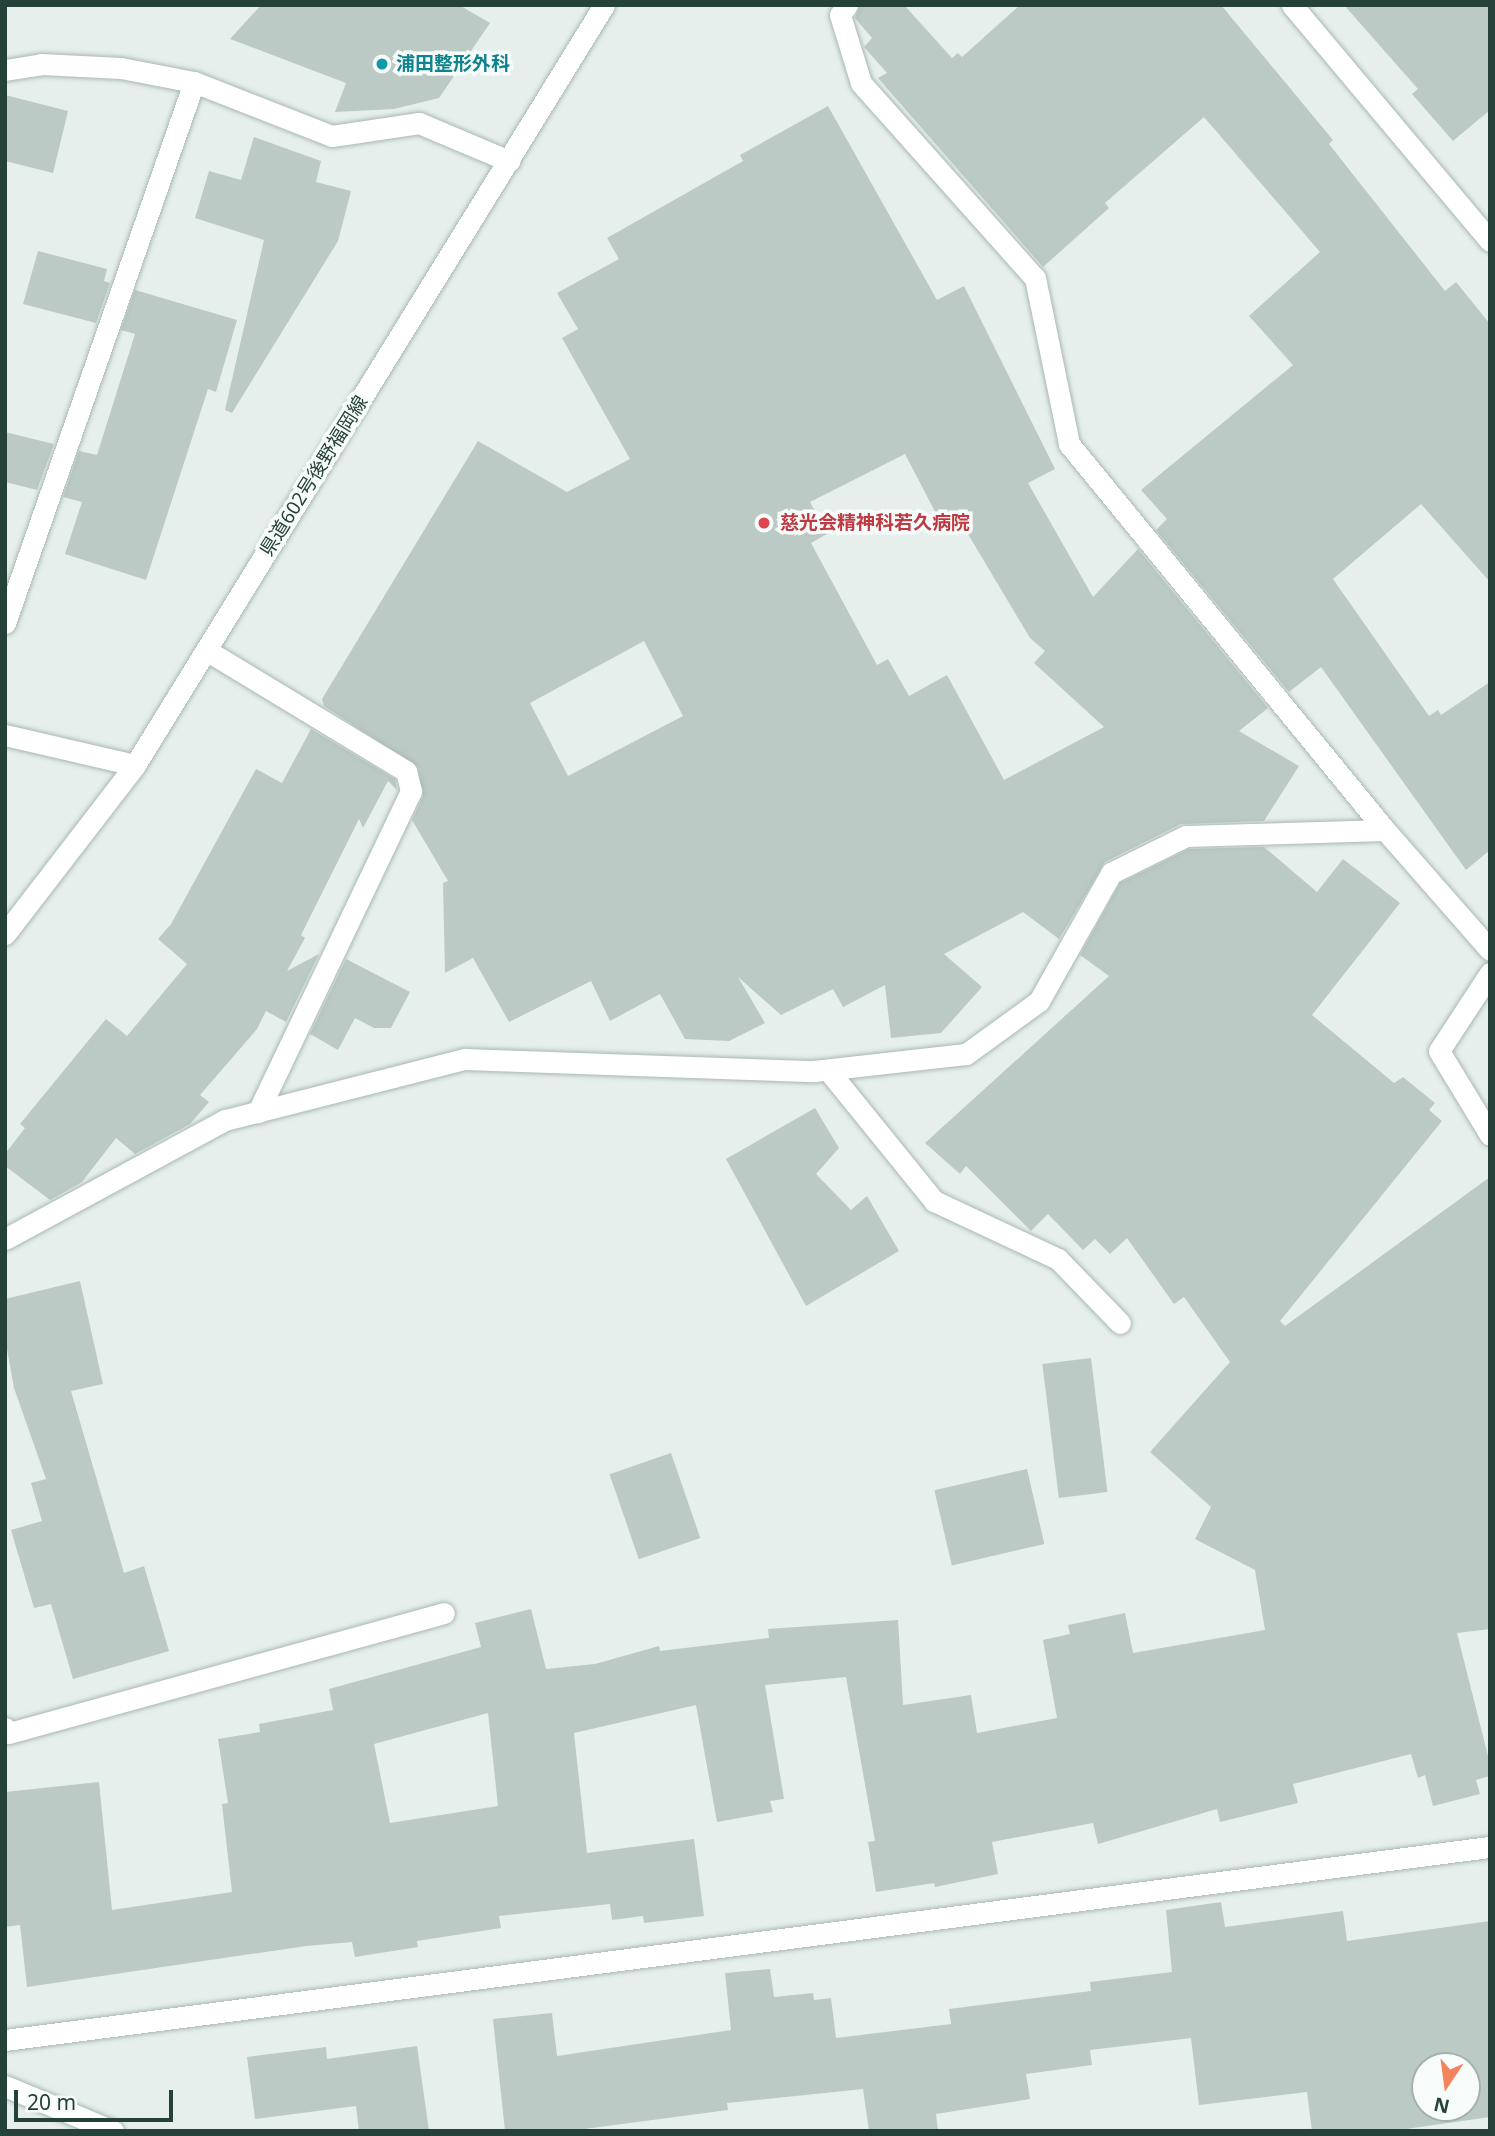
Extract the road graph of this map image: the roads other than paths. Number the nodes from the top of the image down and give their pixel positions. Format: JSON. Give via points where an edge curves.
{"nodes":[{"id":1,"x":604,"y":5,"type":"edge"},
{"id":2,"x":846,"y":5,"type":"edge"},
{"id":3,"x":1292,"y":5,"type":"edge"},
{"id":4,"x":5,"y":70,"type":"edge"},
{"id":5,"x":194,"y":82,"type":"junction"},
{"id":6,"x":509,"y":161,"type":"junction"},
{"id":7,"x":1490,"y":241,"type":"edge"},
{"id":8,"x":5,"y":623,"type":"edge"},
{"id":9,"x":206,"y":650,"type":"junction"},
{"id":10,"x":5,"y":735,"type":"edge"},
{"id":11,"x":135,"y":765,"type":"junction"},
{"id":12,"x":1385,"y":830,"type":"junction"},
{"id":13,"x":5,"y":934,"type":"edge"},
{"id":14,"x":1490,"y":950,"type":"edge"},
{"id":15,"x":1490,"y":973,"type":"edge"},
{"id":16,"x":828,"y":1070,"type":"junction"},
{"id":17,"x":258,"y":1112,"type":"junction"},
{"id":18,"x":1490,"y":1135,"type":"edge"},
{"id":19,"x":5,"y":1238,"type":"edge"},
{"id":20,"x":1120,"y":1323,"type":"dead end"},
{"id":21,"x":444,"y":1613,"type":"dead end"},
{"id":22,"x":5,"y":1728,"type":"edge"},
{"id":23,"x":1490,"y":1847,"type":"edge"},
{"id":24,"x":5,"y":2040,"type":"edge"},
{"id":25,"x":5,"y":2086,"type":"edge"},
{"id":26,"x":113,"y":2131,"type":"edge"}],
"edges":[{"from":1,"to":6,"type":"street","name":"県道602号後野福岡線"},
{"from":2,"to":12,"type":"street","via":[[839,15],[861,83],[1035,278],[1069,444]]},
{"from":3,"to":7,"type":"street"},
{"from":4,"to":5,"type":"street","via":[[41,64],[121,68]]},
{"from":5,"to":6,"type":"street","via":[[332,135],[419,123]]},
{"from":5,"to":8,"type":"street"},
{"from":6,"to":9,"type":"street","name":"県道602号後野福岡線"},
{"from":9,"to":11,"type":"street","name":"県道602号後野福岡線"},
{"from":9,"to":17,"type":"street","via":[[406,771],[411,791]]},
{"from":10,"to":11,"type":"street"},
{"from":11,"to":13,"type":"street","name":"県道602号後野福岡線"},
{"from":12,"to":14,"type":"street"},
{"from":12,"to":16,"type":"street","via":[[1186,836],[1111,873],[1039,1001],[966,1054]]},
{"from":15,"to":18,"type":"street","via":[[1438,1051]]},
{"from":16,"to":17,"type":"street","via":[[464,1059]]},
{"from":16,"to":20,"type":"street","via":[[934,1201],[1058,1259]]},
{"from":17,"to":19,"type":"street","via":[[225,1120]]},
{"from":21,"to":22,"type":"street","via":[[23,1730],[9,1733]]},
{"from":23,"to":24,"type":"street"},
{"from":25,"to":26,"type":"street"}]}
